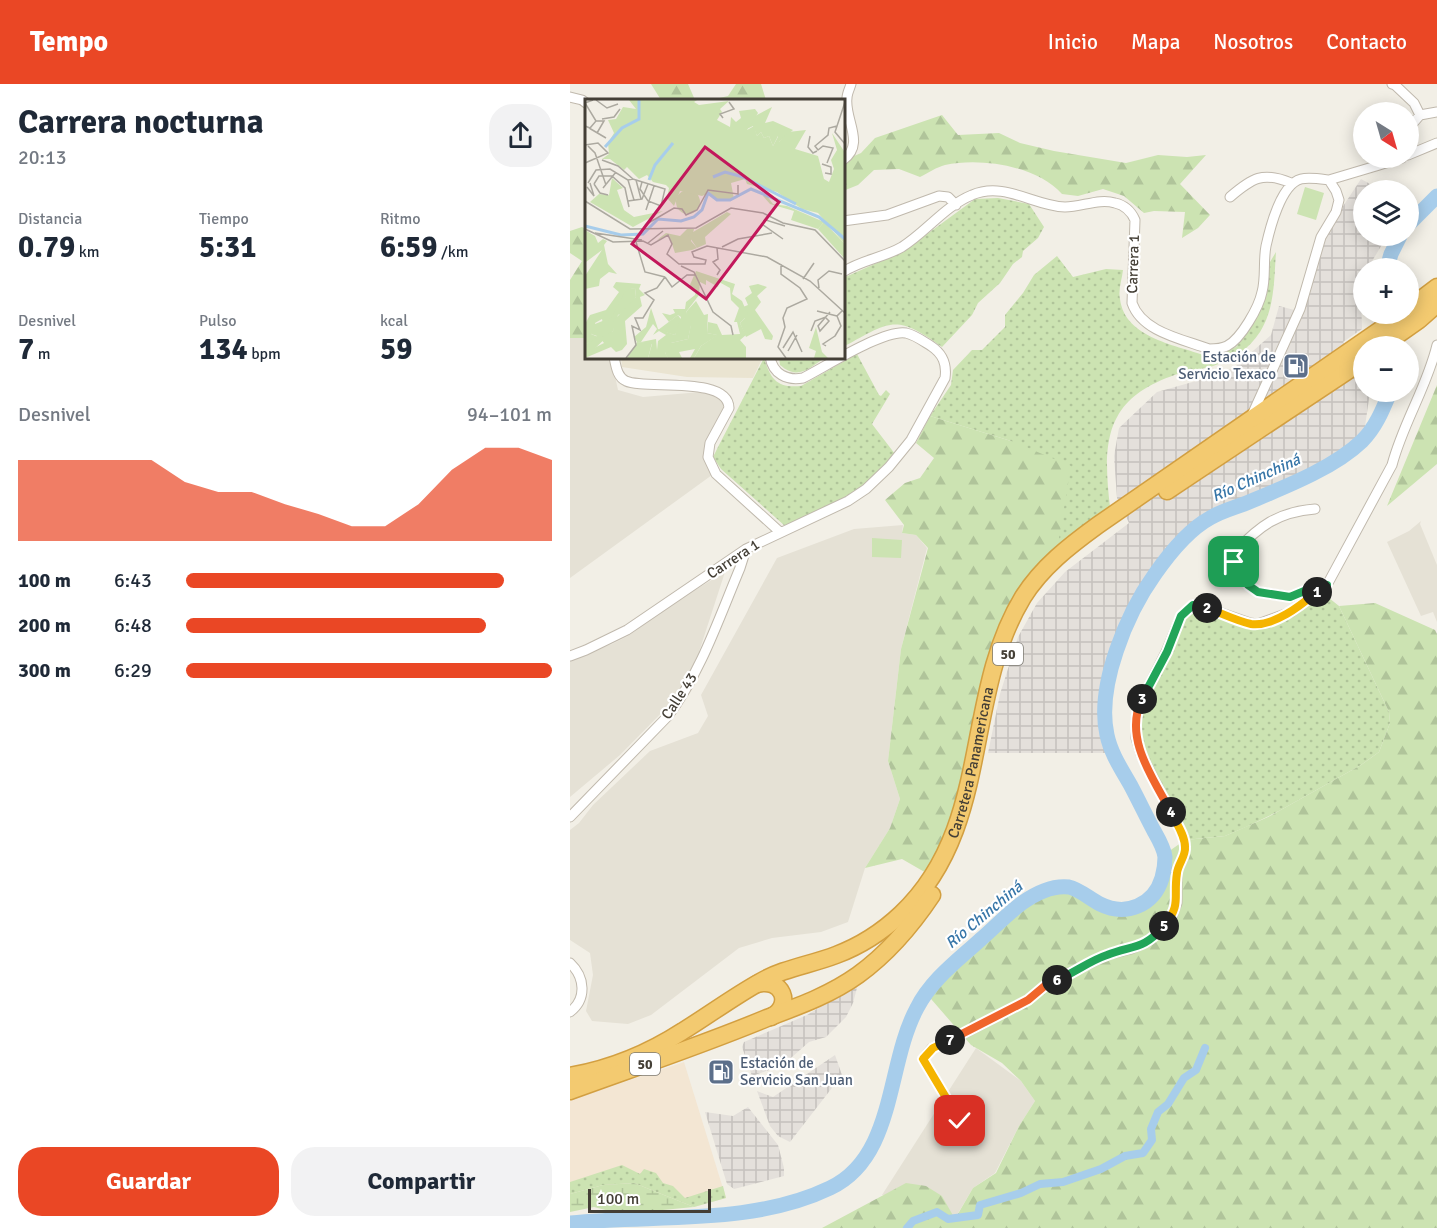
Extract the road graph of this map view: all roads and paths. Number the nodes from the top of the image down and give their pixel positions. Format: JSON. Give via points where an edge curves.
{"nodes":[{"id":1,"x":851,"y":84,"type":"edge"},
{"id":2,"x":1392,"y":84,"type":"edge"},
{"id":3,"x":570,"y":97,"type":"edge"},
{"id":4,"x":585,"y":103,"type":"edge"},
{"id":5,"x":1437,"y":112,"type":"edge"},
{"id":6,"x":1420,"y":115,"type":"joint"},
{"id":7,"x":1437,"y":143,"type":"edge"},
{"id":8,"x":1419,"y":150,"type":"edge"},
{"id":9,"x":844,"y":159,"type":"edge"},
{"id":10,"x":1369,"y":168,"type":"edge"},
{"id":11,"x":1329,"y":180,"type":"junction"},
{"id":12,"x":1291,"y":183,"type":"junction"},
{"id":13,"x":1230,"y":197,"type":"dead end"},
{"id":14,"x":956,"y":205,"type":"junction"},
{"id":15,"x":844,"y":221,"type":"edge"},
{"id":16,"x":844,"y":271,"type":"edge"},
{"id":17,"x":1437,"y":287,"type":"edge"},
{"id":18,"x":1419,"y":304,"type":"edge"},
{"id":19,"x":1437,"y":304,"type":"edge"},
{"id":20,"x":1419,"y":310,"type":"edge"},
{"id":21,"x":1397,"y":324,"type":"edge"},
{"id":22,"x":1401,"y":324,"type":"edge"},
{"id":23,"x":1383,"y":336,"type":"edge"},
{"id":24,"x":1390,"y":336,"type":"edge"},
{"id":25,"x":1437,"y":345,"type":"edge"},
{"id":26,"x":844,"y":356,"type":"edge"},
{"id":27,"x":614,"y":358,"type":"edge"},
{"id":28,"x":770,"y":358,"type":"edge"},
{"id":29,"x":841,"y":358,"type":"edge"},
{"id":30,"x":1353,"y":360,"type":"edge"},
{"id":31,"x":1353,"y":361,"type":"edge"},
{"id":32,"x":1250,"y":420,"type":"junction"},
{"id":33,"x":1315,"y":509,"type":"dead end"},
{"id":34,"x":780,"y":532,"type":"junction"},
{"id":35,"x":746,"y":549,"type":"junction"},
{"id":36,"x":1327,"y":585,"type":"junction"},
{"id":37,"x":570,"y":656,"type":"edge"},
{"id":38,"x":570,"y":817,"type":"edge"},
{"id":39,"x":570,"y":963,"type":"edge"},
{"id":40,"x":757,"y":984,"type":"junction"},
{"id":41,"x":570,"y":1012,"type":"edge"},
{"id":42,"x":770,"y":1017,"type":"junction"},
{"id":43,"x":570,"y":1076,"type":"edge"},
{"id":44,"x":570,"y":1091,"type":"edge"},
{"id":45,"x":976,"y":1130,"type":"dead end"}],
"edges":[{"from":1,"to":9,"type":"street","via":[[847,98],[854,144]]},
{"from":2,"to":6,"type":"street","via":[[1414,103]]},
{"from":3,"to":4,"type":"street"},
{"from":5,"to":6,"type":"street"},
{"from":7,"to":8,"type":"street"},
{"from":10,"to":11,"type":"street"},
{"from":11,"to":12,"type":"street","via":[[1302,178]]},
{"from":11,"to":32,"type":"street","via":[[1339,200],[1336,212],[1321,237],[1300,309]]},
{"from":12,"to":13,"type":"street","via":[[1264,176],[1246,183]]},
{"from":12,"to":14,"type":"street","name":"Carrera 1","via":[[1273,220],[1266,247],[1263,292],[1256,309],[1238,338],[1220,349],[1209,349],[1149,326],[1135,312],[1131,303],[1135,220],[1119,204],[1106,201],[1063,207],[1010,192],[990,192],[970,196]]},
{"from":14,"to":15,"type":"street","via":[[948,197],[939,196],[887,215]]},
{"from":14,"to":16,"type":"street","name":"Carrera 1","via":[[901,247]]},
{"from":17,"to":18,"type":"highway","name":"Carretera Panamericana","number":"50"},
{"from":19,"to":20,"type":"highway","name":"Carretera Panamericana","number":"50"},
{"from":21,"to":23,"type":"highway","name":"Carretera Panamericana","number":"50"},
{"from":22,"to":24,"type":"highway","name":"Carretera Panamericana","number":"50"},
{"from":25,"to":36,"type":"street","via":[[1392,465]]},
{"from":26,"to":34,"type":"street","name":"Carrera 1","via":[[879,338],[905,333],[935,349],[947,367],[945,378],[911,440],[866,489]]},
{"from":27,"to":34,"type":"street","via":[[619,375],[626,382],[680,385],[722,395],[729,408],[710,443],[708,457],[716,474]]},
{"from":28,"to":29,"type":"street","name":"Carrera 1","via":[[773,369],[794,380]]},
{"from":30,"to":32,"type":"highway","name":"Carretera Panamericana","number":"50"},
{"from":31,"to":42,"type":"highway","name":"Carretera Panamericana","number":"50","via":[[1103,533],[1053,575],[1033,602],[1008,654],[967,823],[938,885],[883,955],[858,975],[812,1001]]},
{"from":32,"to":40,"type":"highway","name":"Carretera Panamericana","number":"50","via":[[1061,552],[1024,597],[999,651],[959,821],[931,879],[914,901],[886,927],[859,944],[837,955],[786,969]]},
{"from":33,"to":36,"type":"street","via":[[1298,510],[1264,524],[1234,552],[1234,562],[1248,585],[1258,592],[1290,597]]},
{"from":34,"to":35,"type":"street","name":"Carrera 1"},
{"from":35,"to":37,"type":"street","name":"Carrera 1","via":[[627,630]]},
{"from":35,"to":38,"type":"street","name":"Calle 43","via":[[681,699]]},
{"from":36,"to":45,"type":"street","via":[[1291,612],[1258,624],[1193,605],[1181,616],[1136,719],[1141,754],[1184,838],[1172,916],[1147,942],[1107,955],[1047,984],[1028,1000],[933,1048],[923,1059],[960,1121]]},
{"from":39,"to":41,"type":"street","via":[[582,981],[582,993]]},
{"from":40,"to":42,"type":"highway","via":[[772,983],[782,993],[781,1008]]},
{"from":40,"to":43,"type":"highway","name":"Carretera Panamericana","number":"50","via":[[658,1046],[604,1068]]},
{"from":42,"to":44,"type":"highway","name":"Carretera Panamericana","number":"50"}]}
